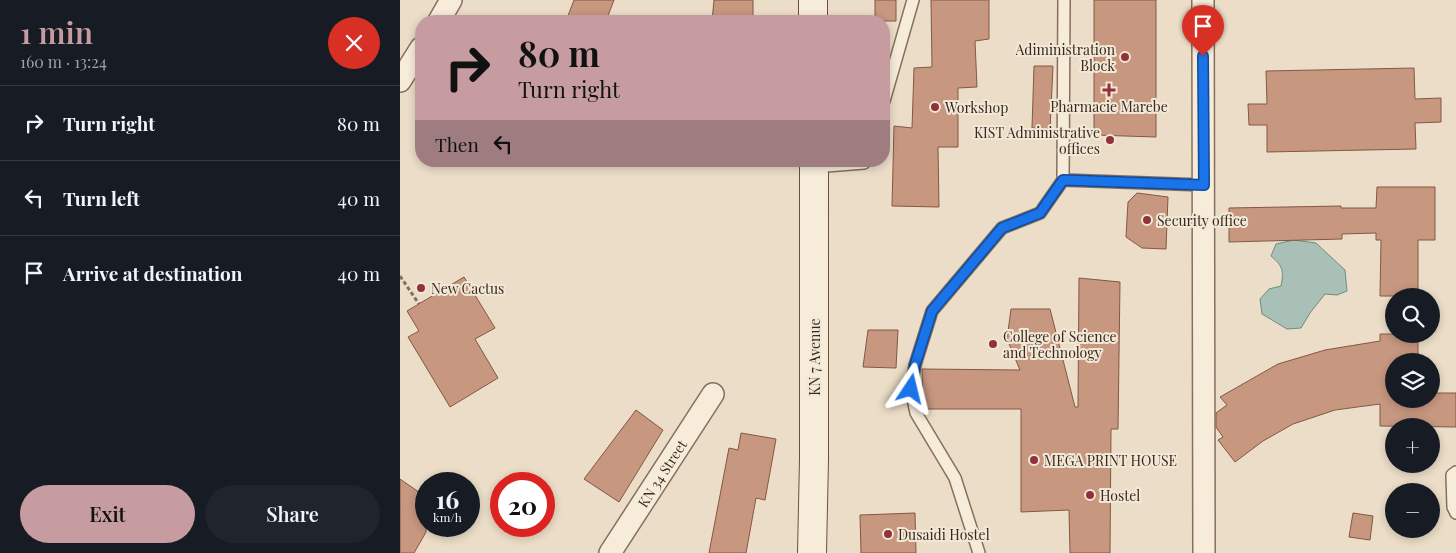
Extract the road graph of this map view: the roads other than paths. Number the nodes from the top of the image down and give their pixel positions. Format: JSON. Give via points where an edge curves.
{"nodes":[{"id":1,"x":451,"y":0,"type":"edge"},
{"id":2,"x":813,"y":0,"type":"edge"},
{"id":3,"x":913,"y":0,"type":"edge"},
{"id":4,"x":1064,"y":0,"type":"edge"},
{"id":5,"x":1203,"y":0,"type":"edge"},
{"id":6,"x":442,"y":15,"type":"edge"},
{"id":7,"x":813,"y":15,"type":"edge"},
{"id":8,"x":415,"y":57,"type":"edge"},
{"id":9,"x":400,"y":81,"type":"edge"},
{"id":10,"x":890,"y":81,"type":"edge"},
{"id":11,"x":814,"y":167,"type":"edge"},
{"id":12,"x":1063,"y":180,"type":"junction"},
{"id":13,"x":1204,"y":185,"type":"junction"},
{"id":14,"x":713,"y":394,"type":"dead end"},
{"id":15,"x":1456,"y":472,"type":"edge"},
{"id":16,"x":1456,"y":513,"type":"edge"},
{"id":17,"x":610,"y":553,"type":"edge"},
{"id":18,"x":812,"y":553,"type":"edge"},
{"id":19,"x":979,"y":553,"type":"edge"},
{"id":20,"x":1204,"y":553,"type":"edge"}],
"edges":[{"from":1,"to":6,"type":"street"},
{"from":2,"to":7,"type":"street"},
{"from":3,"to":10,"type":"lane"},
{"from":4,"to":12,"type":"lane"},
{"from":5,"to":13,"type":"street"},
{"from":8,"to":9,"type":"street"},
{"from":11,"to":18,"type":"street","name":"KN 7 Avenue"},
{"from":12,"to":13,"type":"lane"},
{"from":12,"to":19,"type":"lane","via":[[1040,213],[1002,228],[932,311],[915,365],[911,389],[916,413],[955,478]]},
{"from":13,"to":20,"type":"street"},
{"from":14,"to":17,"type":"street","name":"KN 34 Street"},
{"from":15,"to":16,"type":"lane","via":[[1452,475]]}]}
